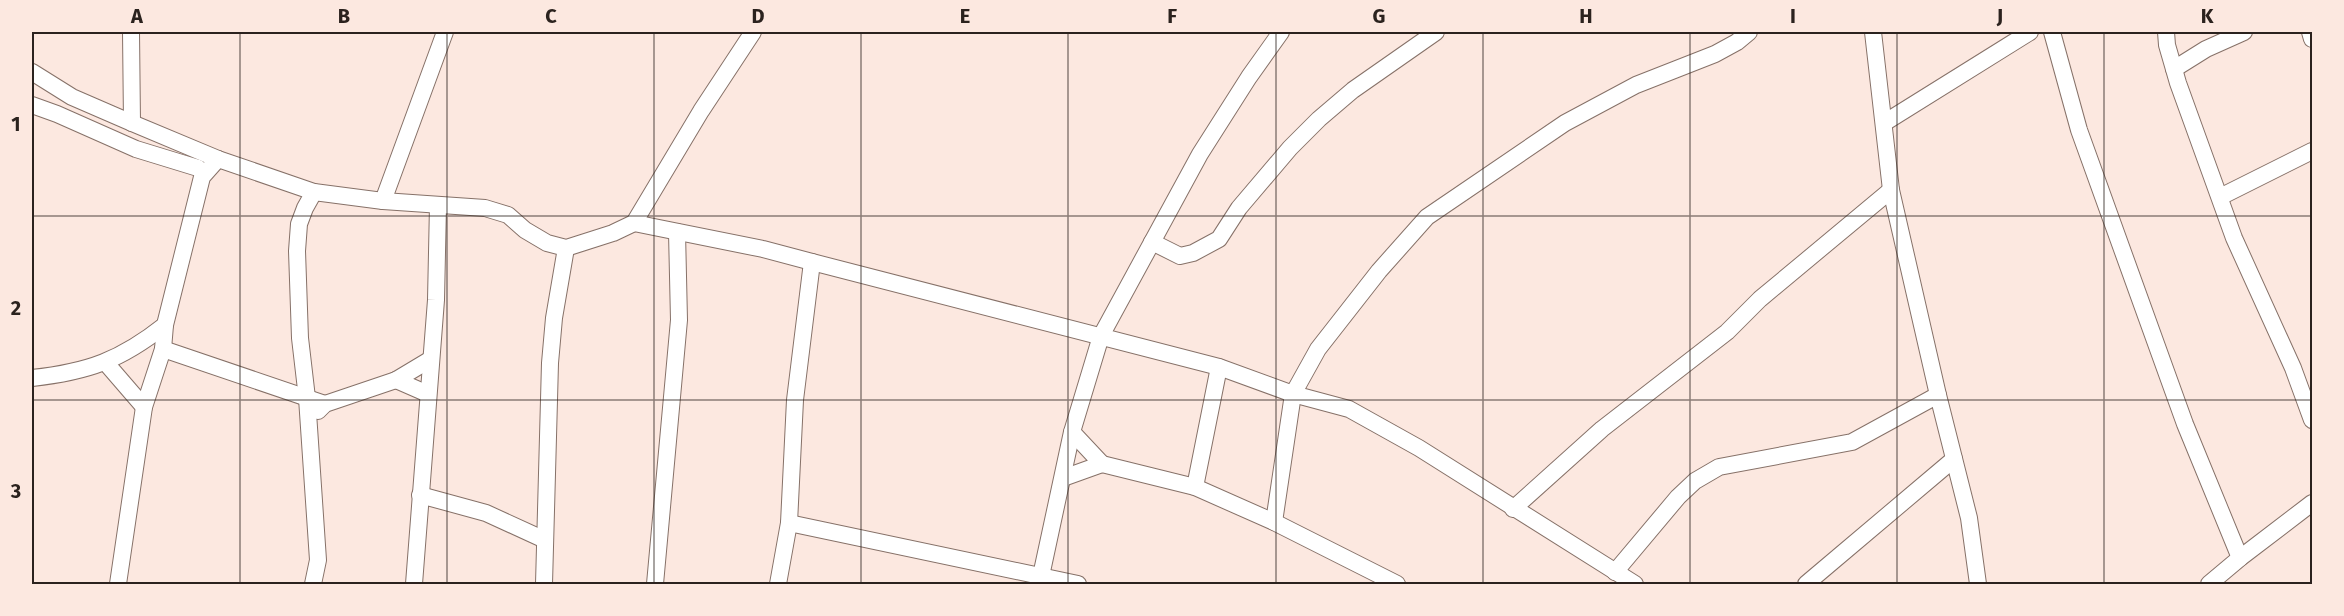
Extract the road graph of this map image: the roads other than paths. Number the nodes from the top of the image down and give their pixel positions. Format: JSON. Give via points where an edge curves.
{"nodes":[{"id":1,"x":131,"y":32,"type":"edge"},
{"id":2,"x":445,"y":32,"type":"edge"},
{"id":3,"x":753,"y":32,"type":"edge"},
{"id":4,"x":1281,"y":32,"type":"edge"},
{"id":5,"x":1436,"y":32,"type":"edge"},
{"id":6,"x":1749,"y":32,"type":"edge"},
{"id":7,"x":1873,"y":32,"type":"edge"},
{"id":8,"x":2030,"y":32,"type":"edge"},
{"id":9,"x":2052,"y":32,"type":"edge"},
{"id":10,"x":2166,"y":32,"type":"edge"},
{"id":11,"x":2244,"y":32,"type":"edge"},
{"id":12,"x":2310,"y":32,"type":"edge"},
{"id":13,"x":2313,"y":39,"type":"edge"},
{"id":14,"x":2174,"y":69,"type":"junction"},
{"id":15,"x":32,"y":72,"type":"edge"},
{"id":16,"x":32,"y":105,"type":"edge"},
{"id":17,"x":132,"y":123,"type":"junction"},
{"id":18,"x":1884,"y":123,"type":"junction"},
{"id":19,"x":190,"y":146,"type":"junction"},
{"id":20,"x":2313,"y":152,"type":"edge"},
{"id":21,"x":218,"y":159,"type":"junction"},
{"id":22,"x":200,"y":172,"type":"junction"},
{"id":23,"x":1891,"y":190,"type":"junction"},
{"id":24,"x":315,"y":192,"type":"junction"},
{"id":25,"x":2220,"y":197,"type":"junction"},
{"id":26,"x":383,"y":201,"type":"junction"},
{"id":27,"x":438,"y":205,"type":"junction"},
{"id":28,"x":634,"y":223,"type":"junction"},
{"id":29,"x":677,"y":232,"type":"junction"},
{"id":30,"x":1152,"y":242,"type":"junction"},
{"id":31,"x":566,"y":248,"type":"junction"},
{"id":32,"x":812,"y":262,"type":"junction"},
{"id":33,"x":165,"y":325,"type":"junction"},
{"id":34,"x":1101,"y":336,"type":"junction"},
{"id":35,"x":163,"y":349,"type":"junction"},
{"id":36,"x":431,"y":359,"type":"junction"},
{"id":37,"x":106,"y":363,"type":"junction"},
{"id":38,"x":1219,"y":367,"type":"junction"},
{"id":39,"x":32,"y":378,"type":"edge"},
{"id":40,"x":396,"y":380,"type":"junction"},
{"id":41,"x":428,"y":394,"type":"junction"},
{"id":42,"x":1293,"y":394,"type":"junction"},
{"id":43,"x":1938,"y":394,"type":"junction"},
{"id":44,"x":307,"y":398,"type":"junction"},
{"id":45,"x":326,"y":404,"type":"junction"},
{"id":46,"x":144,"y":407,"type":"junction"},
{"id":47,"x":2313,"y":420,"type":"edge"},
{"id":48,"x":308,"y":421,"type":"junction"},
{"id":49,"x":1072,"y":432,"type":"junction"},
{"id":50,"x":1954,"y":459,"type":"junction"},
{"id":51,"x":1102,"y":464,"type":"junction"},
{"id":52,"x":1063,"y":478,"type":"junction"},
{"id":53,"x":1194,"y":487,"type":"junction"},
{"id":54,"x":420,"y":495,"type":"junction"},
{"id":55,"x":2313,"y":503,"type":"edge"},
{"id":56,"x":1514,"y":508,"type":"junction"},
{"id":57,"x":1274,"y":522,"type":"junction"},
{"id":58,"x":789,"y":523,"type":"junction"},
{"id":59,"x":545,"y":540,"type":"junction"},
{"id":60,"x":2240,"y":558,"type":"junction"},
{"id":61,"x":1615,"y":572,"type":"junction"},
{"id":62,"x":1041,"y":576,"type":"junction"},
{"id":63,"x":1394,"y":584,"type":"edge"},
{"id":64,"x":117,"y":585,"type":"edge"},
{"id":65,"x":313,"y":585,"type":"edge"},
{"id":66,"x":414,"y":585,"type":"edge"},
{"id":67,"x":544,"y":585,"type":"edge"},
{"id":68,"x":655,"y":585,"type":"edge"},
{"id":69,"x":778,"y":585,"type":"edge"},
{"id":70,"x":1078,"y":585,"type":"edge"},
{"id":71,"x":1635,"y":585,"type":"edge"},
{"id":72,"x":1806,"y":585,"type":"edge"},
{"id":73,"x":1978,"y":585,"type":"edge"},
{"id":74,"x":2209,"y":585,"type":"edge"}],
"edges":[{"from":1,"to":17,"type":"street"},
{"from":2,"to":26,"type":"street"},
{"from":3,"to":28,"type":"street"},
{"from":4,"to":30,"type":"street","via":[[1200,154]]},
{"from":5,"to":30,"type":"street","via":[[1319,119],[1239,208],[1219,238],[1180,256]]},
{"from":6,"to":42,"type":"street","via":[[1715,54],[1636,85],[1565,123],[1427,217],[1318,349]]},
{"from":7,"to":18,"type":"street"},
{"from":8,"to":18,"type":"street"},
{"from":9,"to":60,"type":"street","via":[[2079,130],[2185,424]]},
{"from":10,"to":14,"type":"street"},
{"from":11,"to":14,"type":"street"},
{"from":12,"to":13,"type":"street"},
{"from":14,"to":25,"type":"street"},
{"from":15,"to":17,"type":"street","via":[[72,97]]},
{"from":16,"to":22,"type":"street"},
{"from":17,"to":19,"type":"street"},
{"from":18,"to":23,"type":"street"},
{"from":19,"to":21,"type":"street"},
{"from":19,"to":22,"type":"street"},
{"from":20,"to":25,"type":"street"},
{"from":21,"to":22,"type":"street"},
{"from":21,"to":24,"type":"street"},
{"from":22,"to":33,"type":"street"},
{"from":23,"to":43,"type":"street"},
{"from":23,"to":56,"type":"street","via":[[1760,299],[1727,332],[1602,429]]},
{"from":24,"to":26,"type":"street"},
{"from":24,"to":44,"type":"street","via":[[299,224],[297,251]]},
{"from":25,"to":47,"type":"street"},
{"from":26,"to":27,"type":"street"},
{"from":27,"to":31,"type":"street","via":[[485,208],[507,215],[547,243]]},
{"from":27,"to":36,"type":"street"},
{"from":28,"to":29,"type":"street"},
{"from":28,"to":31,"type":"street"},
{"from":29,"to":32,"type":"street"},
{"from":29,"to":68,"type":"street","via":[[679,320]]},
{"from":30,"to":34,"type":"street"},
{"from":31,"to":59,"type":"street","via":[[550,363]]},
{"from":32,"to":34,"type":"street"},
{"from":32,"to":58,"type":"street","via":[[795,400]]},
{"from":33,"to":35,"type":"street"},
{"from":33,"to":37,"type":"street"},
{"from":34,"to":38,"type":"street"},
{"from":34,"to":49,"type":"street"},
{"from":35,"to":44,"type":"street"},
{"from":35,"to":46,"type":"street"},
{"from":36,"to":40,"type":"street"},
{"from":36,"to":41,"type":"street"},
{"from":37,"to":39,"type":"street"},
{"from":37,"to":46,"type":"street"},
{"from":38,"to":42,"type":"street"},
{"from":38,"to":53,"type":"street"},
{"from":40,"to":41,"type":"street"},
{"from":40,"to":45,"type":"street"},
{"from":41,"to":54,"type":"street"},
{"from":42,"to":56,"type":"street","via":[[1349,409]]},
{"from":42,"to":57,"type":"street"},
{"from":43,"to":50,"type":"street"},
{"from":43,"to":61,"type":"street","via":[[1852,442],[1719,467],[1678,497]]},
{"from":44,"to":45,"type":"street"},
{"from":44,"to":48,"type":"street"},
{"from":45,"to":48,"type":"street"},
{"from":46,"to":64,"type":"street"},
{"from":48,"to":65,"type":"street","via":[[318,561]]},
{"from":49,"to":51,"type":"street"},
{"from":49,"to":52,"type":"street"},
{"from":50,"to":72,"type":"street"},
{"from":50,"to":73,"type":"street","via":[[1969,518]]},
{"from":51,"to":52,"type":"street"},
{"from":51,"to":53,"type":"street"},
{"from":52,"to":62,"type":"street"},
{"from":53,"to":57,"type":"street"},
{"from":54,"to":59,"type":"street","via":[[486,513]]},
{"from":54,"to":66,"type":"street"},
{"from":55,"to":60,"type":"street"},
{"from":56,"to":61,"type":"street"},
{"from":57,"to":63,"type":"street"},
{"from":58,"to":62,"type":"street"},
{"from":58,"to":69,"type":"street"},
{"from":59,"to":67,"type":"street"},
{"from":60,"to":74,"type":"street"},
{"from":61,"to":71,"type":"street"},
{"from":62,"to":70,"type":"street"}]}
